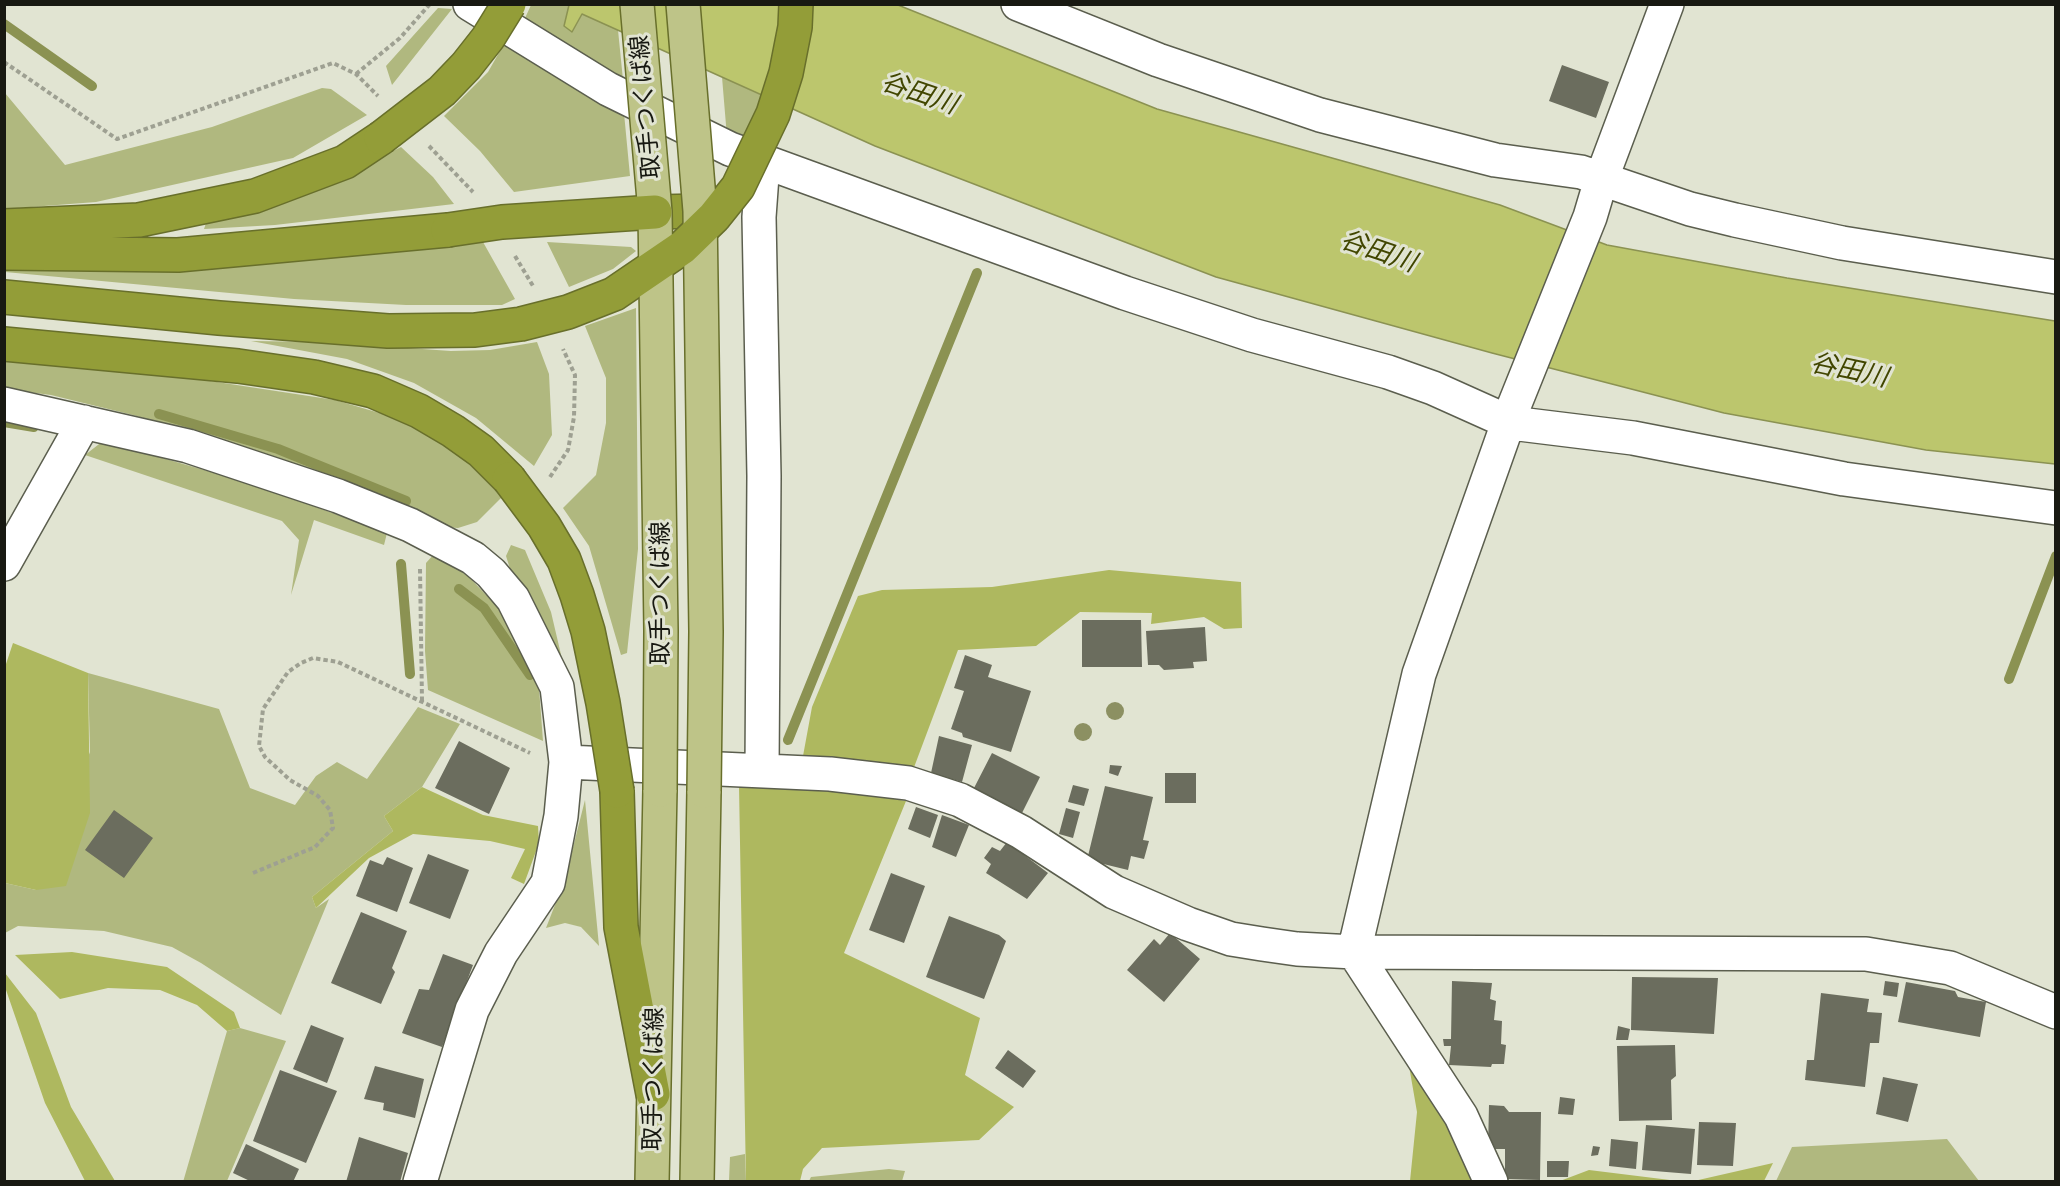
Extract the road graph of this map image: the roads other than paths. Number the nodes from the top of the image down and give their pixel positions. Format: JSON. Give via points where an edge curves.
{"nodes":[{"id":1,"x":470,"y":4,"type":"edge"},
{"id":2,"x":509,"y":4,"type":"edge"},
{"id":3,"x":637,"y":4,"type":"edge"},
{"id":4,"x":683,"y":4,"type":"edge"},
{"id":5,"x":796,"y":4,"type":"edge"},
{"id":6,"x":1018,"y":4,"type":"edge"},
{"id":7,"x":1667,"y":4,"type":"edge"},
{"id":8,"x":763,"y":162,"type":"junction"},
{"id":9,"x":1601,"y":180,"type":"junction"},
{"id":10,"x":700,"y":211,"type":"junction"},
{"id":11,"x":655,"y":212,"type":"junction"},
{"id":12,"x":4,"y":226,"type":"edge"},
{"id":13,"x":4,"y":253,"type":"edge"},
{"id":14,"x":2055,"y":277,"type":"edge"},
{"id":15,"x":4,"y":297,"type":"edge"},
{"id":16,"x":4,"y":344,"type":"edge"},
{"id":17,"x":4,"y":404,"type":"edge"},
{"id":18,"x":1512,"y":414,"type":"junction"},
{"id":19,"x":84,"y":422,"type":"junction"},
{"id":20,"x":2055,"y":508,"type":"edge"},
{"id":21,"x":4,"y":564,"type":"edge"},
{"id":22,"x":566,"y":762,"type":"junction"},
{"id":23,"x":762,"y":770,"type":"junction"},
{"id":24,"x":1354,"y":951,"type":"junction"},
{"id":25,"x":2055,"y":1012,"type":"edge"},
{"id":26,"x":653,"y":1094,"type":"junction"},
{"id":27,"x":420,"y":1182,"type":"edge"},
{"id":28,"x":652,"y":1182,"type":"edge"},
{"id":29,"x":697,"y":1182,"type":"edge"},
{"id":30,"x":1491,"y":1182,"type":"edge"}],
"edges":[{"from":1,"to":8,"type":"street","via":[[608,89]]},
{"from":2,"to":12,"type":"highway","bridge":true,"via":[[488,38],[442,91],[345,162],[301,181],[233,201],[139,220]]},
{"from":3,"to":11,"type":"main road","name":"取手つくば線","bridge":true},
{"from":4,"to":10,"type":"main road","name":"取手つくば線","bridge":true},
{"from":5,"to":15,"type":"highway","bridge":true,"via":[[786,73],[773,114],[738,187],[714,218],[683,247],[614,294],[568,312],[475,330],[388,331]]},
{"from":6,"to":9,"type":"street","via":[[1158,60],[1320,115],[1496,160],[1581,172]]},
{"from":7,"to":9,"type":"street"},
{"from":8,"to":18,"type":"street","via":[[1136,297],[1252,335],[1388,372]]},
{"from":8,"to":23,"type":"street","via":[[759,217],[764,476]]},
{"from":9,"to":14,"type":"street","via":[[1690,209],[1842,243]]},
{"from":9,"to":18,"type":"street"},
{"from":10,"to":11,"type":"highway"},
{"from":10,"to":29,"type":"main road","name":"取手つくば線","bridge":true,"via":[[706,632]]},
{"from":11,"to":13,"type":"highway","bridge":true,"via":[[502,222],[178,255]]},
{"from":11,"to":26,"type":"main road","name":"取手つくば線","bridge":true,"via":[[662,631]]},
{"from":16,"to":26,"type":"highway","bridge":true,"via":[[238,366],[314,377],[373,392],[453,431],[509,479],[564,560],[588,631],[616,791],[621,927]]},
{"from":17,"to":19,"type":"street"},
{"from":18,"to":20,"type":"street","via":[[1844,479]]},
{"from":18,"to":24,"type":"street","via":[[1419,674]]},
{"from":19,"to":21,"type":"street"},
{"from":19,"to":22,"type":"street","via":[[188,447],[338,496],[473,558],[513,599],[557,687]]},
{"from":22,"to":23,"type":"street"},
{"from":22,"to":27,"type":"street","via":[[561,816],[548,883],[501,953],[472,1010]]},
{"from":23,"to":24,"type":"street","via":[[908,783],[960,800],[1021,832],[1114,892],[1188,924],[1231,939],[1297,950]]},
{"from":24,"to":25,"type":"street","via":[[1866,954],[1950,968]]},
{"from":24,"to":30,"type":"street","via":[[1461,1116]]},
{"from":26,"to":28,"type":"main road","name":"取手つくば線"}]}
